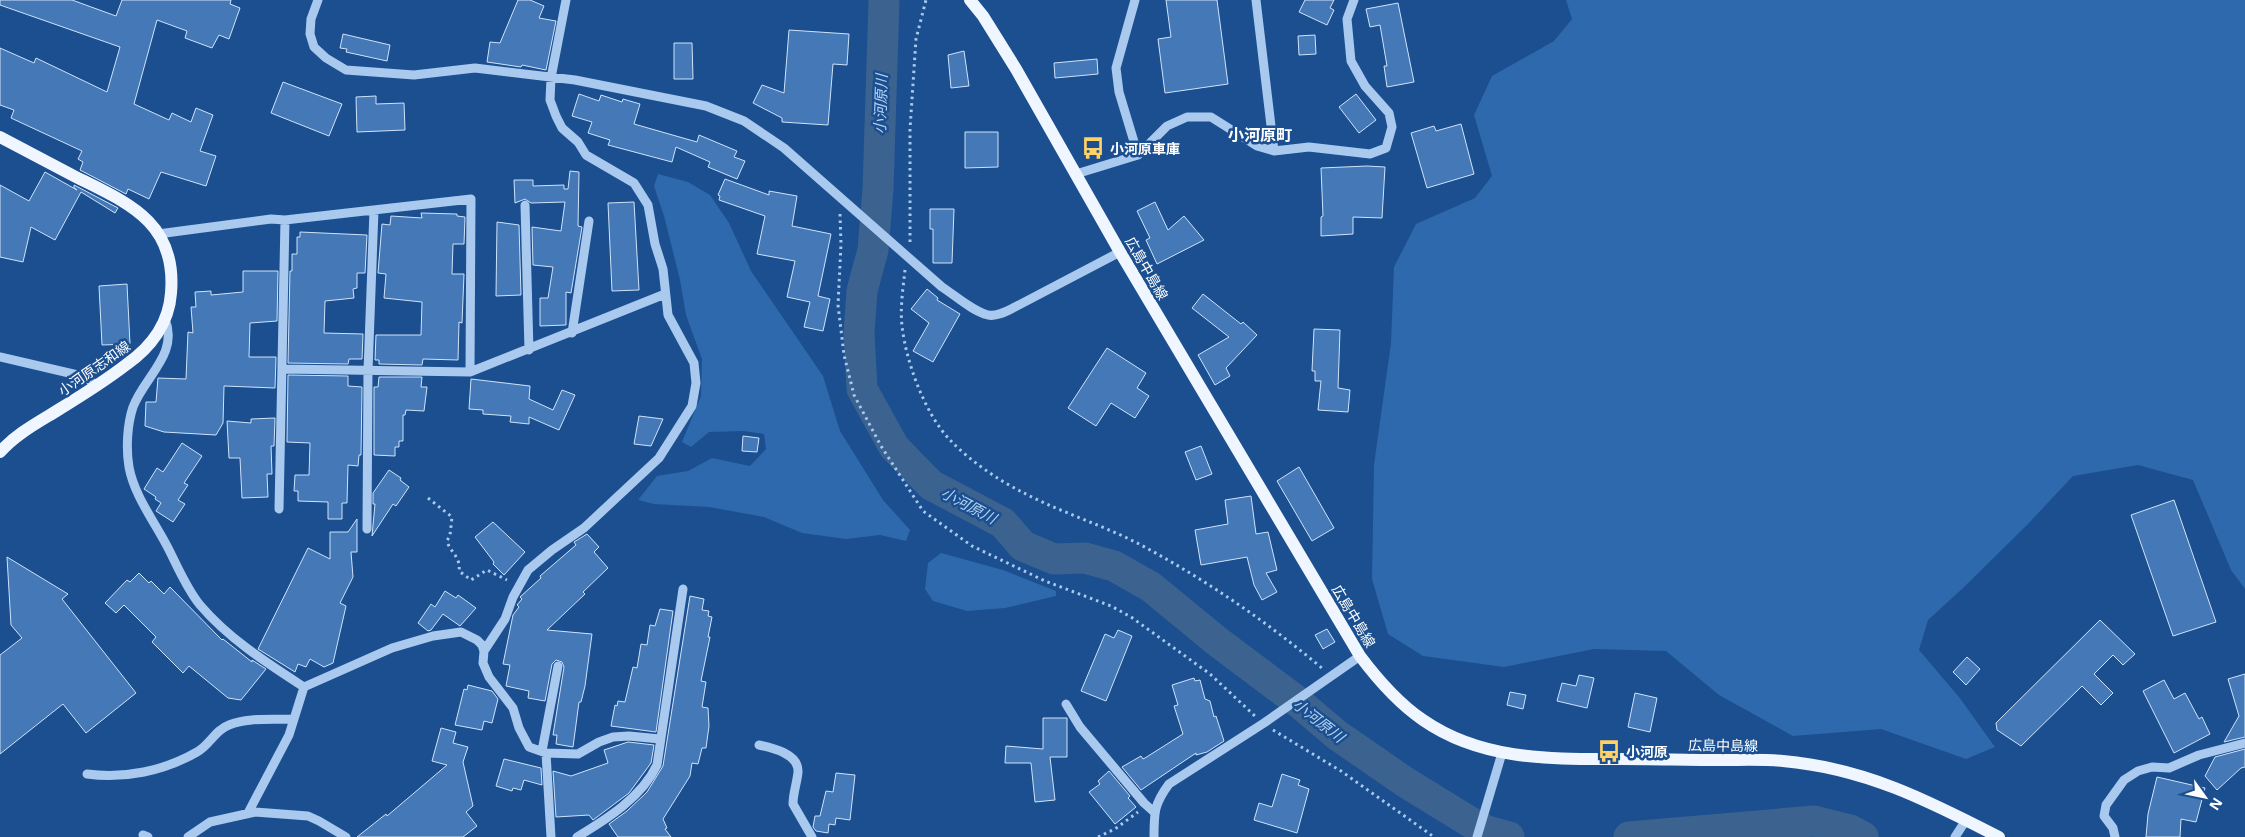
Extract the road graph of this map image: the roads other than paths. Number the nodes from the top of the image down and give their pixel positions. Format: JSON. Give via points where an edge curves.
{"nodes":[{"id":1,"x":318,"y":0,"type":"edge"},
{"id":2,"x":566,"y":0,"type":"edge"},
{"id":3,"x":970,"y":0,"type":"edge"},
{"id":4,"x":1136,"y":0,"type":"edge"},
{"id":5,"x":1256,"y":0,"type":"edge"},
{"id":6,"x":1354,"y":0,"type":"edge"},
{"id":7,"x":551,"y":78,"type":"junction"},
{"id":8,"x":0,"y":137,"type":"edge"},
{"id":9,"x":1274,"y":151,"type":"junction"},
{"id":10,"x":1138,"y":155,"type":"junction"},
{"id":11,"x":1076,"y":174,"type":"junction"},
{"id":12,"x":526,"y":205,"type":"dead end"},
{"id":13,"x":374,"y":210,"type":"junction"},
{"id":14,"x":285,"y":220,"type":"junction"},
{"id":15,"x":588,"y":221,"type":"dead end"},
{"id":16,"x":158,"y":234,"type":"junction"},
{"id":17,"x":1120,"y":252,"type":"junction"},
{"id":18,"x":665,"y":294,"type":"junction"},
{"id":19,"x":165,"y":319,"type":"junction"},
{"id":20,"x":572,"y":333,"type":"junction"},
{"id":21,"x":529,"y":350,"type":"junction"},
{"id":22,"x":0,"y":357,"type":"edge"},
{"id":23,"x":284,"y":369,"type":"junction"},
{"id":24,"x":368,"y":371,"type":"junction"},
{"id":25,"x":470,"y":372,"type":"junction"},
{"id":26,"x":97,"y":385,"type":"junction"},
{"id":27,"x":0,"y":452,"type":"edge"},
{"id":28,"x":279,"y":509,"type":"dead end"},
{"id":29,"x":367,"y":529,"type":"dead end"},
{"id":30,"x":683,"y":589,"type":"dead end"},
{"id":31,"x":484,"y":652,"type":"junction"},
{"id":32,"x":1360,"y":656,"type":"junction"},
{"id":33,"x":558,"y":666,"type":"dead end"},
{"id":34,"x":304,"y":687,"type":"junction"},
{"id":35,"x":1066,"y":704,"type":"dead end"},
{"id":36,"x":294,"y":719,"type":"junction"},
{"id":37,"x":660,"y":739,"type":"junction"},
{"id":38,"x":2245,"y":743,"type":"edge"},
{"id":39,"x":759,"y":745,"type":"dead end"},
{"id":40,"x":544,"y":752,"type":"junction"},
{"id":41,"x":1502,"y":753,"type":"junction"},
{"id":42,"x":87,"y":774,"type":"dead end"},
{"id":43,"x":1154,"y":812,"type":"junction"},
{"id":44,"x":248,"y":813,"type":"junction"},
{"id":45,"x":1966,"y":820,"type":"junction"},
{"id":46,"x":188,"y":837,"type":"edge"},
{"id":47,"x":346,"y":837,"type":"edge"},
{"id":48,"x":550,"y":837,"type":"edge"},
{"id":49,"x":577,"y":837,"type":"edge"},
{"id":50,"x":812,"y":837,"type":"edge"},
{"id":51,"x":1154,"y":837,"type":"edge"},
{"id":52,"x":1477,"y":837,"type":"edge"},
{"id":53,"x":1955,"y":837,"type":"edge"},
{"id":54,"x":1998,"y":837,"type":"edge"},
{"id":55,"x":2115,"y":837,"type":"edge"}],
"edges":[{"from":1,"to":7,"type":"street","via":[[311,19],[310,34],[314,46],[346,70],[414,75],[475,68]]},
{"from":2,"to":7,"type":"street"},
{"from":3,"to":11,"type":"main road","name":"広島中島線","via":[[1016,69]]},
{"from":4,"to":10,"type":"street","via":[[1116,68],[1119,92]]},
{"from":5,"to":9,"type":"street"},
{"from":6,"to":9,"type":"street","via":[[1347,19],[1351,61],[1365,86],[1389,113],[1392,127],[1386,148],[1370,154],[1308,147]]},
{"from":7,"to":17,"type":"street","via":[[706,106],[744,121],[784,148],[942,287],[988,315],[1000,314]]},
{"from":7,"to":18,"type":"street","via":[[550,100],[562,128],[578,142],[586,155],[634,183],[648,205],[663,269]]},
{"from":8,"to":16,"type":"main road","name":"小河原志和線","via":[[136,209]]},
{"from":9,"to":10,"type":"street","via":[[1257,146],[1211,117],[1187,117],[1167,126]]},
{"from":10,"to":11,"type":"street"},
{"from":11,"to":17,"type":"main road","name":"広島中島線"},
{"from":12,"to":21,"type":"street"},
{"from":13,"to":14,"type":"street"},
{"from":13,"to":24,"type":"street"},
{"from":13,"to":25,"type":"street","via":[[471,199]]},
{"from":14,"to":16,"type":"street","via":[[271,219]]},
{"from":14,"to":23,"type":"street"},
{"from":15,"to":20,"type":"street"},
{"from":16,"to":19,"type":"main road","name":"小河原志和線","via":[[172,264],[171,300]]},
{"from":17,"to":32,"type":"main road","name":"広島中島線"},
{"from":18,"to":20,"type":"street"},
{"from":18,"to":31,"type":"street","via":[[668,315],[694,363],[696,383],[692,406],[658,458],[599,515],[528,570],[505,619]]},
{"from":19,"to":26,"type":"main road","name":"小河原志和線","via":[[146,349]]},
{"from":19,"to":34,"type":"street","via":[[170,331],[168,348],[133,407],[128,432],[129,468],[136,489],[199,604],[222,628]]},
{"from":20,"to":21,"type":"street"},
{"from":21,"to":25,"type":"street"},
{"from":22,"to":26,"type":"street","via":[[82,376]]},
{"from":23,"to":24,"type":"street"},
{"from":23,"to":28,"type":"street"},
{"from":24,"to":25,"type":"street"},
{"from":24,"to":29,"type":"street"},
{"from":26,"to":27,"type":"main road","name":"小河原志和線","via":[[23,431]]},
{"from":30,"to":37,"type":"street"},
{"from":31,"to":34,"type":"street","via":[[477,640],[461,632],[442,634],[392,648]]},
{"from":31,"to":40,"type":"street","via":[[483,663],[489,677],[513,708],[529,746]]},
{"from":32,"to":41,"type":"main road","name":"広島中島線","via":[[1397,700],[1424,721],[1471,745]]},
{"from":32,"to":43,"type":"street","via":[[1169,784]]},
{"from":33,"to":40,"type":"street"},
{"from":34,"to":36,"type":"street"},
{"from":35,"to":43,"type":"street","via":[[1080,727]]},
{"from":36,"to":42,"type":"street","via":[[227,725],[198,752],[141,774]]},
{"from":36,"to":44,"type":"street","via":[[270,775]]},
{"from":37,"to":40,"type":"street","via":[[621,736],[599,742],[578,754]]},
{"from":37,"to":49,"type":"street","via":[[657,765],[650,781]]},
{"from":38,"to":55,"type":"street","via":[[2200,755],[2169,768],[2152,767],[2138,771],[2124,780],[2106,805],[2104,816]]},
{"from":39,"to":50,"type":"street","via":[[783,751],[796,764],[798,771],[793,804]]},
{"from":40,"to":48,"type":"street"},
{"from":41,"to":45,"type":"main road","name":"広島中島線","via":[[1561,759],[1782,761],[1831,768],[1906,791]]},
{"from":41,"to":52,"type":"street"},
{"from":43,"to":51,"type":"street"},
{"from":44,"to":46,"type":"street","via":[[210,822]]},
{"from":44,"to":47,"type":"street","via":[[308,816]]},
{"from":45,"to":53,"type":"street"},
{"from":45,"to":54,"type":"main road","name":"広島中島線"}]}
